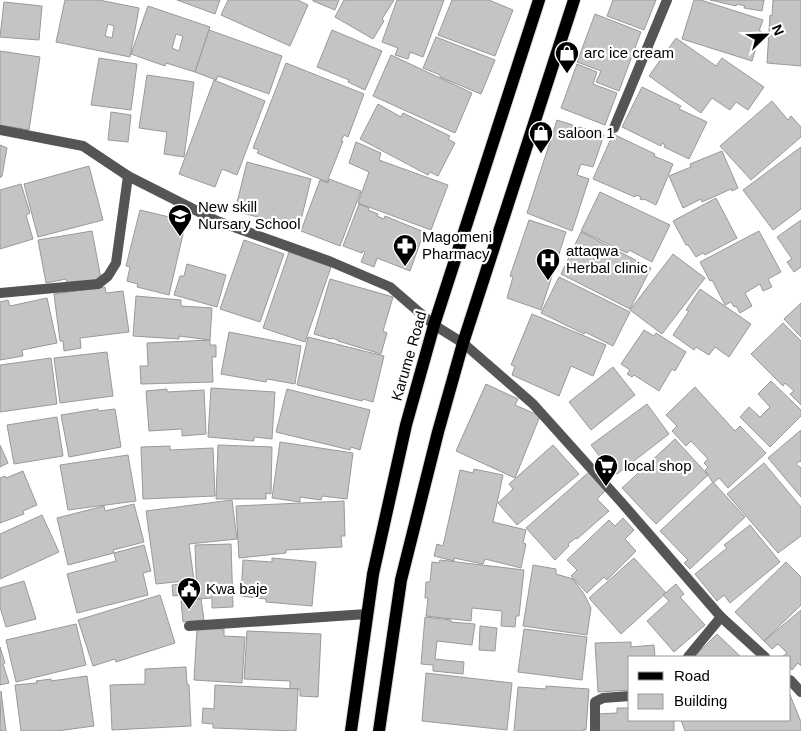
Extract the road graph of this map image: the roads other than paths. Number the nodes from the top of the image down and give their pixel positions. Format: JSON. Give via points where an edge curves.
{"nodes":[{"id":1,"x":539,"y":0,"type":"edge"},
{"id":2,"x":574,"y":0,"type":"edge"},
{"id":3,"x":667,"y":0,"type":"edge"},
{"id":4,"x":614,"y":128,"type":"dead end"},
{"id":5,"x":0,"y":130,"type":"edge"},
{"id":6,"x":128,"y":176,"type":"junction"},
{"id":7,"x":0,"y":293,"type":"edge"},
{"id":8,"x":434,"y":325,"type":"junction"},
{"id":9,"x":463,"y":343,"type":"junction"},
{"id":10,"x":367,"y":614,"type":"junction"},
{"id":11,"x":721,"y":617,"type":"junction"},
{"id":12,"x":189,"y":626,"type":"dead end"},
{"id":13,"x":689,"y":656,"type":"edge"},
{"id":14,"x":764,"y":656,"type":"edge"},
{"id":15,"x":791,"y":681,"type":"edge"},
{"id":16,"x":801,"y":692,"type":"edge"},
{"id":17,"x":628,"y":696,"type":"edge"},
{"id":18,"x":350,"y":731,"type":"edge"},
{"id":19,"x":379,"y":731,"type":"edge"},
{"id":20,"x":595,"y":731,"type":"edge"}],
"edges":[{"from":1,"to":8,"type":"main road","name":"Karume Road"},
{"from":2,"to":9,"type":"main road"},
{"from":3,"to":4,"type":"street"},
{"from":5,"to":6,"type":"street","via":[[83,146]]},
{"from":6,"to":7,"type":"street","via":[[116,263],[108,276],[98,284]]},
{"from":6,"to":8,"type":"street","via":[[218,222],[329,261],[390,287]]},
{"from":8,"to":9,"type":"street"},
{"from":8,"to":10,"type":"main road","name":"Karume Road","via":[[406,425]]},
{"from":9,"to":11,"type":"street","via":[[532,404]]},
{"from":9,"to":19,"type":"main road","via":[[401,580]]},
{"from":10,"to":12,"type":"street"},
{"from":10,"to":18,"type":"main road","name":"Karume Road"},
{"from":11,"to":13,"type":"street"},
{"from":11,"to":14,"type":"street"},
{"from":15,"to":16,"type":"street"},
{"from":17,"to":20,"type":"street","via":[[603,698],[595,702]]}]}
